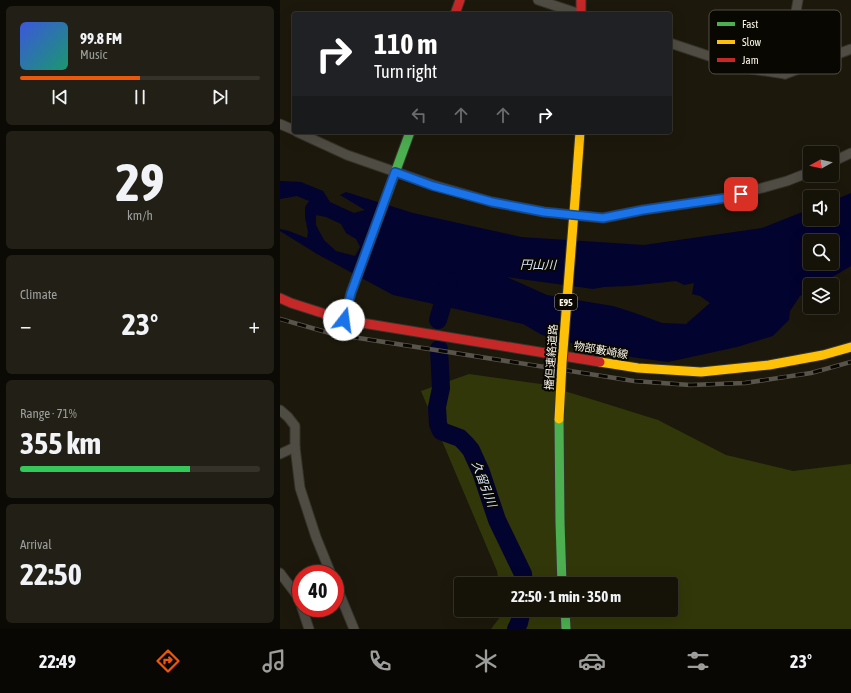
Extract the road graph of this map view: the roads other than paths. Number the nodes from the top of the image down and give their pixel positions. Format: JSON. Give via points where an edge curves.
{"nodes":[{"id":1,"x":460,"y":0,"type":"edge"},
{"id":2,"x":538,"y":0,"type":"edge"},
{"id":3,"x":798,"y":0,"type":"edge"},
{"id":4,"x":796,"y":10,"type":"edge"},
{"id":5,"x":456,"y":12,"type":"edge"},
{"id":6,"x":575,"y":12,"type":"edge"},
{"id":7,"x":672,"y":44,"type":"edge"},
{"id":8,"x":851,"y":49,"type":"edge"},
{"id":9,"x":841,"y":53,"type":"edge"},
{"id":10,"x":709,"y":56,"type":"edge"},
{"id":11,"x":280,"y":124,"type":"edge"},
{"id":12,"x":292,"y":129,"type":"edge"},
{"id":13,"x":301,"y":134,"type":"edge"},
{"id":14,"x":409,"y":134,"type":"edge"},
{"id":15,"x":580,"y":134,"type":"edge"},
{"id":16,"x":851,"y":153,"type":"edge"},
{"id":17,"x":839,"y":159,"type":"edge"},
{"id":18,"x":395,"y":172,"type":"junction"},
{"id":19,"x":803,"y":175,"type":"edge"},
{"id":20,"x":280,"y":298,"type":"edge"},
{"id":21,"x":344,"y":320,"type":"junction"},
{"id":22,"x":851,"y":347,"type":"edge"},
{"id":23,"x":280,"y":410,"type":"edge"},
{"id":24,"x":295,"y":447,"type":"junction"},
{"id":25,"x":280,"y":454,"type":"edge"},
{"id":26,"x":327,"y":565,"type":"edge"},
{"id":27,"x":280,"y":573,"type":"edge"},
{"id":28,"x":562,"y":577,"type":"edge"},
{"id":29,"x":292,"y":589,"type":"edge"},
{"id":30,"x":344,"y":605,"type":"edge"},
{"id":31,"x":305,"y":617,"type":"edge"},
{"id":32,"x":565,"y":617,"type":"edge"},
{"id":33,"x":309,"y":629,"type":"edge"},
{"id":34,"x":354,"y":629,"type":"edge"},
{"id":35,"x":566,"y":629,"type":"edge"}],
"edges":[{"from":1,"to":5,"type":"main road"},
{"from":2,"to":6,"type":"street"},
{"from":3,"to":4,"type":"street"},
{"from":7,"to":10,"type":"street"},
{"from":8,"to":9,"type":"street"},
{"from":11,"to":12,"type":"street"},
{"from":13,"to":18,"type":"street","via":[[347,155]]},
{"from":14,"to":18,"type":"main road"},
{"from":15,"to":28,"type":"main road","name":"播但連絡道路","number":"E95","bridge":true,"via":[[559,418]]},
{"from":16,"to":17,"type":"street"},
{"from":18,"to":19,"type":"street","via":[[433,186],[492,202],[544,212],[603,218],[726,198]]},
{"from":18,"to":21,"type":"main road","via":[[351,293]]},
{"from":20,"to":21,"type":"main road","name":"物部藪崎線"},
{"from":21,"to":22,"type":"main road","name":"物部藪崎線","via":[[638,368],[701,372],[769,365]]},
{"from":23,"to":24,"type":"street","via":[[296,426]]},
{"from":24,"to":25,"type":"street"},
{"from":24,"to":26,"type":"street","via":[[300,488]]},
{"from":27,"to":29,"type":"street"},
{"from":30,"to":34,"type":"street"},
{"from":31,"to":33,"type":"street"},
{"from":32,"to":35,"type":"main road"}]}
